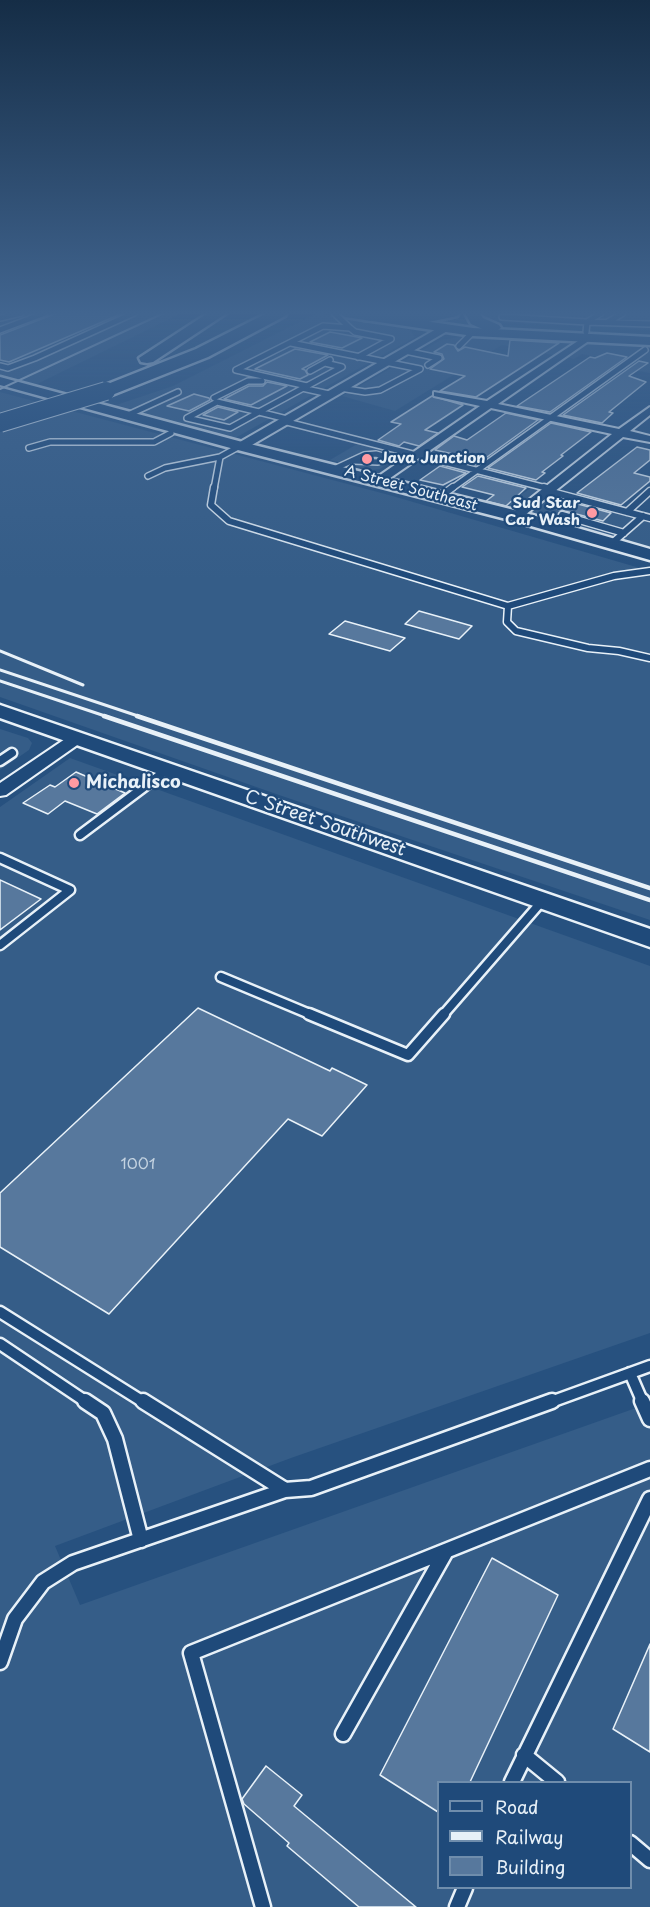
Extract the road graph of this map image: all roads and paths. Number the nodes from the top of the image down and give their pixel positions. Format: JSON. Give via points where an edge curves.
{"nodes":[{"id":1,"x":39,"y":402,"type":"edge"},
{"id":2,"x":50,"y":402,"type":"edge"},
{"id":3,"x":52,"y":402,"type":"edge"},
{"id":4,"x":57,"y":402,"type":"edge"},
{"id":5,"x":79,"y":402,"type":"edge"},
{"id":6,"x":156,"y":402,"type":"edge"},
{"id":7,"x":212,"y":402,"type":"edge"},
{"id":8,"x":222,"y":402,"type":"edge"},
{"id":9,"x":277,"y":402,"type":"edge"},
{"id":10,"x":315,"y":402,"type":"edge"},
{"id":11,"x":476,"y":402,"type":"edge"},
{"id":12,"x":493,"y":402,"type":"edge"},
{"id":13,"x":570,"y":402,"type":"edge"},
{"id":14,"x":489,"y":405,"type":"junction"},
{"id":15,"x":650,"y":410,"type":"edge"},
{"id":16,"x":0,"y":412,"type":"edge"},
{"id":17,"x":259,"y":412,"type":"junction"},
{"id":18,"x":128,"y":415,"type":"junction"},
{"id":19,"x":549,"y":417,"type":"junction"},
{"id":20,"x":0,"y":418,"type":"edge"},
{"id":21,"x":285,"y":420,"type":"junction"},
{"id":22,"x":0,"y":423,"type":"edge"},
{"id":23,"x":621,"y":433,"type":"junction"},
{"id":24,"x":171,"y":434,"type":"junction"},
{"id":25,"x":650,"y":439,"type":"edge"},
{"id":26,"x":240,"y":446,"type":"junction"},
{"id":27,"x":28,"y":448,"type":"dead end"},
{"id":28,"x":416,"y":454,"type":"junction"},
{"id":29,"x":219,"y":457,"type":"junction"},
{"id":30,"x":405,"y":462,"type":"junction"},
{"id":31,"x":334,"y":468,"type":"junction"},
{"id":32,"x":477,"y":470,"type":"junction"},
{"id":33,"x":148,"y":476,"type":"dead end"},
{"id":34,"x":379,"y":480,"type":"junction"},
{"id":35,"x":549,"y":490,"type":"junction"},
{"id":36,"x":650,"y":491,"type":"edge"},
{"id":37,"x":441,"y":496,"type":"junction"},
{"id":38,"x":627,"y":512,"type":"junction"},
{"id":39,"x":561,"y":515,"type":"dead end"},
{"id":40,"x":516,"y":516,"type":"junction"},
{"id":41,"x":646,"y":517,"type":"edge"},
{"id":42,"x":617,"y":538,"type":"junction"},
{"id":43,"x":650,"y":555,"type":"edge"},
{"id":44,"x":650,"y":571,"type":"edge"},
{"id":45,"x":508,"y":606,"type":"junction"},
{"id":46,"x":650,"y":658,"type":"edge"},
{"id":47,"x":0,"y":711,"type":"edge"},
{"id":48,"x":78,"y":738,"type":"junction"},
{"id":49,"x":0,"y":748,"type":"edge"},
{"id":50,"x":0,"y":761,"type":"edge"},
{"id":51,"x":168,"y":769,"type":"junction"},
{"id":52,"x":2,"y":788,"type":"edge"},
{"id":53,"x":81,"y":835,"type":"dead end"},
{"id":54,"x":0,"y":858,"type":"edge"},
{"id":55,"x":543,"y":900,"type":"junction"},
{"id":56,"x":650,"y":938,"type":"edge"},
{"id":57,"x":0,"y":945,"type":"edge"},
{"id":58,"x":221,"y":977,"type":"dead end"},
{"id":59,"x":0,"y":1312,"type":"edge"},
{"id":60,"x":0,"y":1344,"type":"edge"},
{"id":61,"x":650,"y":1366,"type":"edge"},
{"id":62,"x":630,"y":1373,"type":"junction"},
{"id":63,"x":650,"y":1419,"type":"edge"},
{"id":64,"x":650,"y":1469,"type":"edge"},
{"id":65,"x":285,"y":1490,"type":"junction"},
{"id":66,"x":650,"y":1499,"type":"edge"},
{"id":67,"x":141,"y":1540,"type":"junction"},
{"id":68,"x":446,"y":1551,"type":"junction"},
{"id":69,"x":0,"y":1662,"type":"edge"},
{"id":70,"x":343,"y":1734,"type":"dead end"},
{"id":71,"x":524,"y":1755,"type":"junction"},
{"id":72,"x":512,"y":1781,"type":"edge"},
{"id":73,"x":556,"y":1781,"type":"edge"},
{"id":74,"x":632,"y":1846,"type":"edge"},
{"id":75,"x":650,"y":1860,"type":"edge"},
{"id":76,"x":464,"y":1889,"type":"edge"},
{"id":77,"x":263,"y":1907,"type":"edge"},
{"id":78,"x":457,"y":1907,"type":"edge"}],
"edges":[{"from":1,"to":16,"type":"highway"},
{"from":2,"to":20,"type":"highway"},
{"from":3,"to":24,"type":"main road","name":"A Street Southeast"},
{"from":4,"to":22,"type":"highway","bridge":true},
{"from":5,"to":18,"type":"main road","name":"A Street Southeast"},
{"from":6,"to":18,"type":"lane"},
{"from":7,"to":17,"type":"lane","via":[[187,418],[230,428]]},
{"from":8,"to":17,"type":"lane"},
{"from":9,"to":17,"type":"lane"},
{"from":10,"to":21,"type":"street"},
{"from":11,"to":14,"type":"street"},
{"from":12,"to":14,"type":"street"},
{"from":13,"to":19,"type":"lane"},
{"from":14,"to":19,"type":"street"},
{"from":14,"to":28,"type":"street"},
{"from":15,"to":23,"type":"street"},
{"from":17,"to":21,"type":"lane"},
{"from":18,"to":26,"type":"main road","name":"A Street Southeast"},
{"from":19,"to":23,"type":"street"},
{"from":19,"to":32,"type":"lane"},
{"from":21,"to":26,"type":"street"},
{"from":21,"to":28,"type":"lane"},
{"from":23,"to":25,"type":"street"},
{"from":23,"to":35,"type":"street"},
{"from":24,"to":26,"type":"main road","name":"A Street Southeast"},
{"from":24,"to":27,"type":"lane","via":[[154,442],[50,442]]},
{"from":26,"to":29,"type":"lane"},
{"from":26,"to":31,"type":"main road","name":"A Street Southeast"},
{"from":28,"to":30,"type":"street"},
{"from":28,"to":32,"type":"lane"},
{"from":29,"to":33,"type":"lane","via":[[165,468]]},
{"from":29,"to":45,"type":"lane","via":[[211,506],[229,521]]},
{"from":30,"to":31,"type":"lane","via":[[382,456],[370,464],[354,461]]},
{"from":30,"to":34,"type":"street"},
{"from":31,"to":34,"type":"main road","name":"A Street Southeast"},
{"from":32,"to":35,"type":"lane"},
{"from":32,"to":37,"type":"lane"},
{"from":34,"to":37,"type":"main road","name":"A Street Southeast"},
{"from":35,"to":38,"type":"lane"},
{"from":35,"to":40,"type":"street"},
{"from":36,"to":38,"type":"lane"},
{"from":37,"to":40,"type":"main road","name":"A Street Southeast"},
{"from":38,"to":41,"type":"lane"},
{"from":39,"to":42,"type":"lane"},
{"from":40,"to":42,"type":"main road","name":"A Street Southeast"},
{"from":41,"to":42,"type":"lane"},
{"from":42,"to":43,"type":"main road","name":"A Street Southeast"},
{"from":44,"to":45,"type":"lane","via":[[614,576]]},
{"from":45,"to":46,"type":"lane","via":[[507,622],[516,631]]},
{"from":47,"to":48,"type":"main road","name":"C Street Southwest"},
{"from":48,"to":51,"type":"main road","name":"C Street Southwest"},
{"from":48,"to":52,"type":"street"},
{"from":49,"to":50,"type":"lane","via":[[12,753]]},
{"from":51,"to":53,"type":"lane"},
{"from":51,"to":55,"type":"main road","name":"C Street Southwest"},
{"from":54,"to":57,"type":"lane","via":[[70,890]]},
{"from":55,"to":56,"type":"main road","name":"C Street Southwest"},
{"from":55,"to":58,"type":"lane","via":[[408,1055]]},
{"from":59,"to":65,"type":"lane"},
{"from":60,"to":67,"type":"lane","via":[[103,1413],[115,1439]]},
{"from":61,"to":62,"type":"lane"},
{"from":62,"to":63,"type":"lane"},
{"from":62,"to":65,"type":"lane","via":[[311,1488]]},
{"from":64,"to":68,"type":"lane"},
{"from":65,"to":67,"type":"lane"},
{"from":66,"to":71,"type":"lane"},
{"from":67,"to":69,"type":"lane","via":[[73,1563],[43,1582],[15,1619]]},
{"from":68,"to":70,"type":"lane"},
{"from":68,"to":77,"type":"lane","via":[[191,1653]]},
{"from":71,"to":72,"type":"lane"},
{"from":71,"to":73,"type":"lane"},
{"from":74,"to":75,"type":"lane"},
{"from":76,"to":78,"type":"lane"}]}
